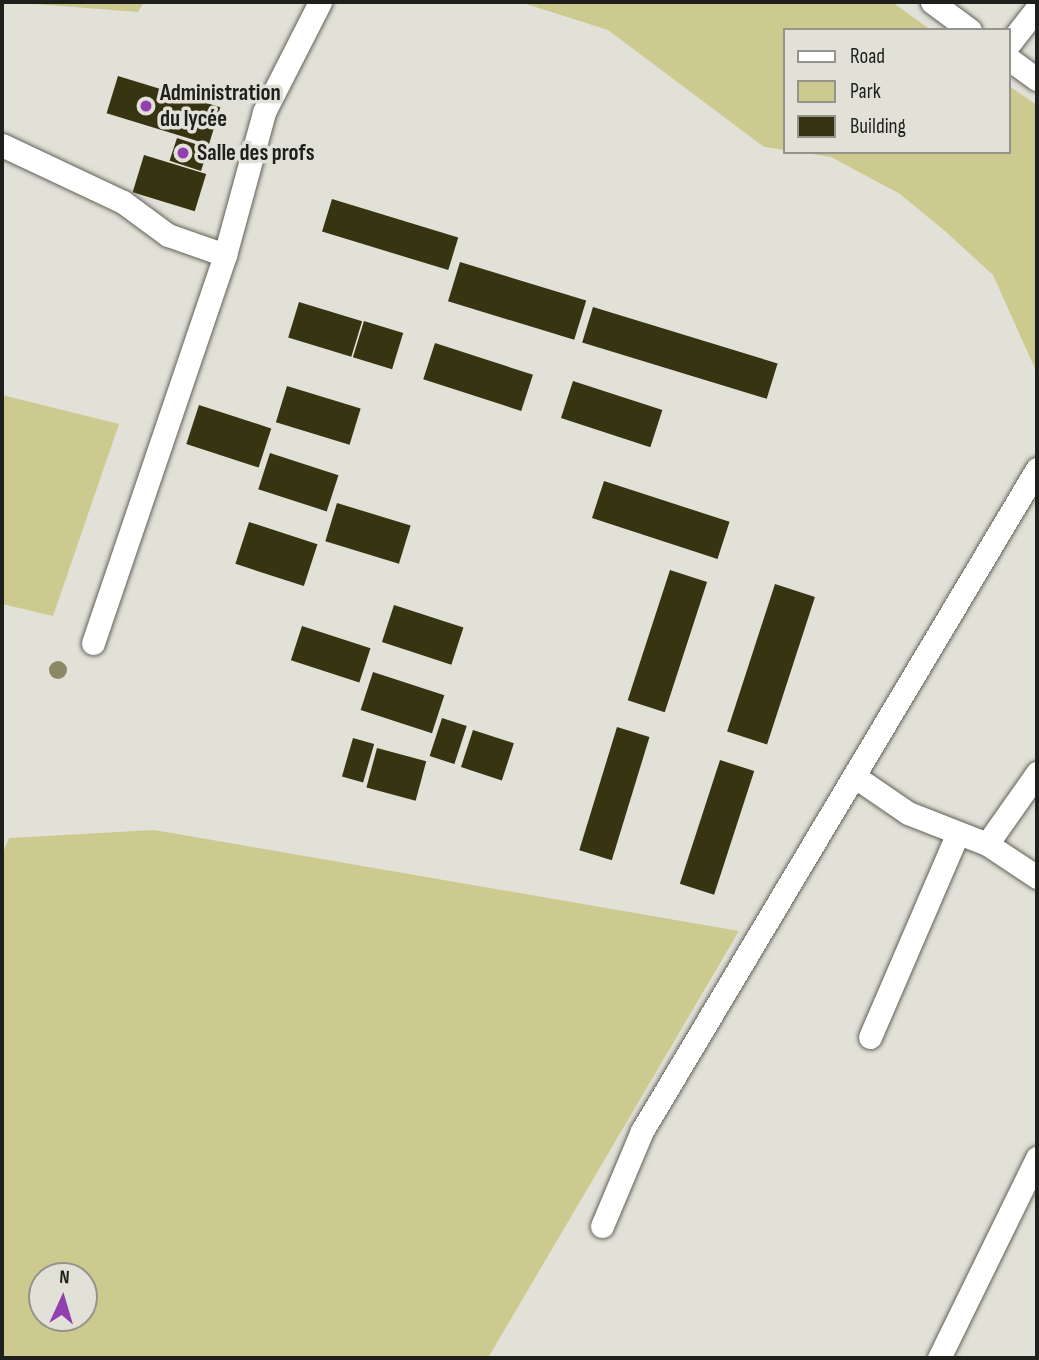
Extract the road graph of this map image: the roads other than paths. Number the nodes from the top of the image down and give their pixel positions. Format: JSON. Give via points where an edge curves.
{"nodes":[{"id":1,"x":320,"y":2,"type":"edge"},
{"id":2,"x":932,"y":2,"type":"edge"},
{"id":3,"x":1037,"y":8,"type":"edge"},
{"id":4,"x":967,"y":28,"type":"edge"},
{"id":5,"x":1011,"y":41,"type":"edge"},
{"id":6,"x":1011,"y":60,"type":"edge"},
{"id":7,"x":1037,"y":79,"type":"edge"},
{"id":8,"x":2,"y":145,"type":"edge"},
{"id":9,"x":225,"y":255,"type":"junction"},
{"id":10,"x":1037,"y":469,"type":"edge"},
{"id":11,"x":93,"y":643,"type":"dead end"},
{"id":12,"x":1037,"y":772,"type":"edge"},
{"id":13,"x":854,"y":776,"type":"junction"},
{"id":14,"x":958,"y":832,"type":"junction"},
{"id":15,"x":987,"y":844,"type":"junction"},
{"id":16,"x":1037,"y":877,"type":"edge"},
{"id":17,"x":870,"y":1037,"type":"dead end"},
{"id":18,"x":1037,"y":1158,"type":"edge"},
{"id":19,"x":602,"y":1226,"type":"dead end"},
{"id":20,"x":939,"y":1358,"type":"edge"}],
"edges":[{"from":1,"to":9,"type":"street","via":[[264,112]]},
{"from":2,"to":4,"type":"street"},
{"from":3,"to":5,"type":"street"},
{"from":6,"to":7,"type":"street"},
{"from":8,"to":9,"type":"street","via":[[123,201],[168,235]]},
{"from":9,"to":11,"type":"street"},
{"from":10,"to":13,"type":"street"},
{"from":12,"to":15,"type":"street"},
{"from":13,"to":14,"type":"street","via":[[908,813]]},
{"from":13,"to":19,"type":"street","via":[[642,1131]]},
{"from":14,"to":15,"type":"street"},
{"from":14,"to":17,"type":"street"},
{"from":15,"to":16,"type":"street"},
{"from":18,"to":20,"type":"street"}]}
